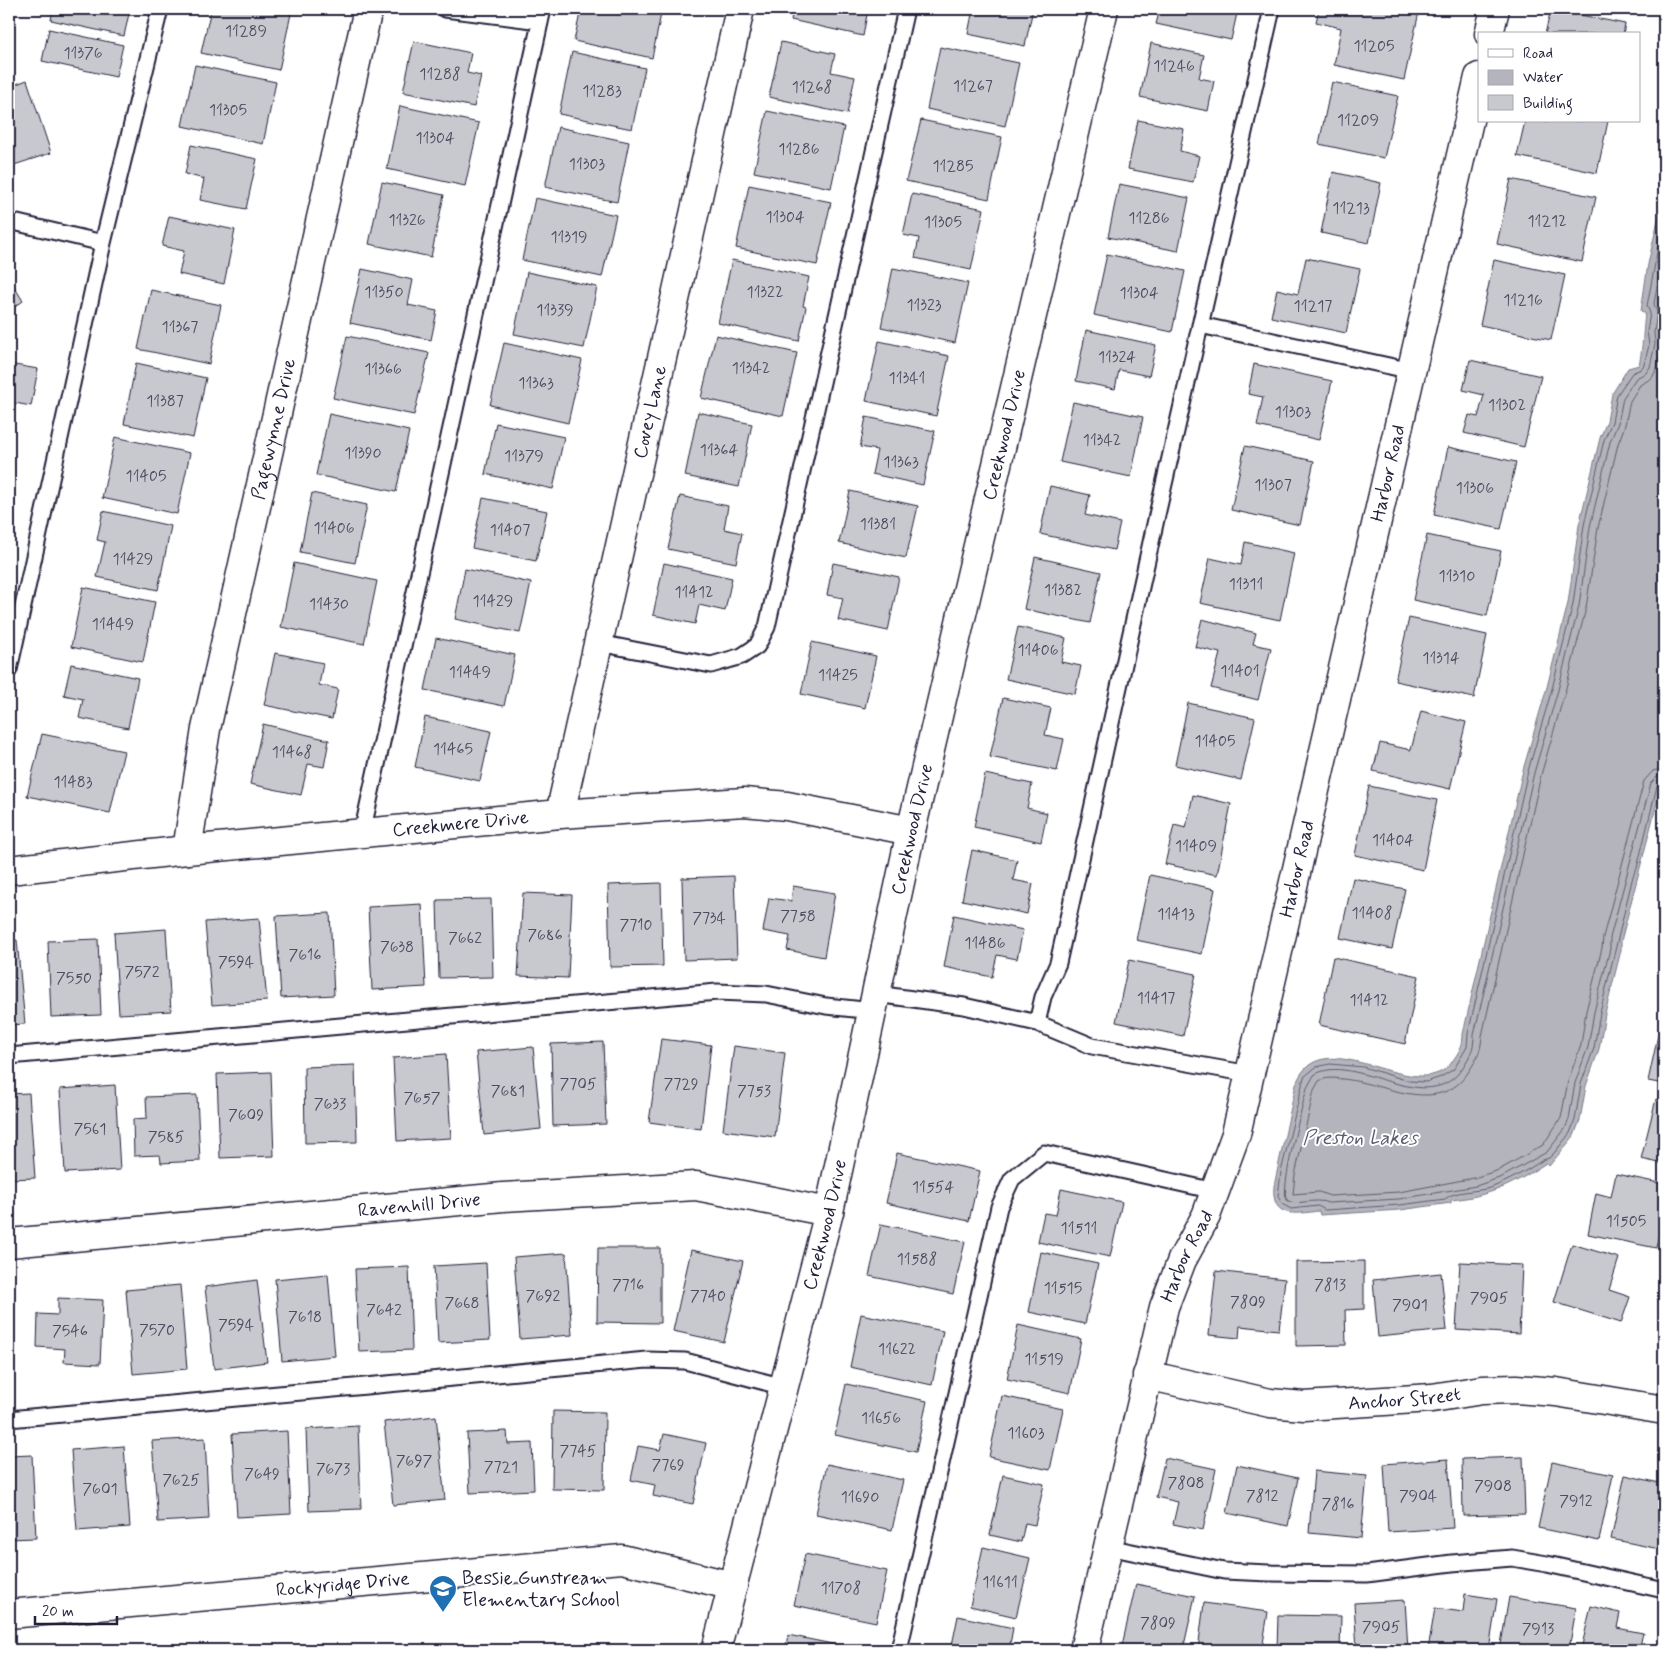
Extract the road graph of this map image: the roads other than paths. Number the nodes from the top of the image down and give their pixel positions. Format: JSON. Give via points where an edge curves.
{"nodes":[{"id":1,"x":160,"y":9,"type":"edge"},
{"id":2,"x":368,"y":9,"type":"edge"},
{"id":3,"x":444,"y":9,"type":"edge"},
{"id":4,"x":740,"y":9,"type":"edge"},
{"id":5,"x":906,"y":9,"type":"edge"},
{"id":6,"x":1104,"y":9,"type":"edge"},
{"id":7,"x":1272,"y":9,"type":"edge"},
{"id":8,"x":1495,"y":9,"type":"edge"},
{"id":9,"x":541,"y":15,"type":"edge"},
{"id":10,"x":1489,"y":32,"type":"edge"},
{"id":11,"x":1478,"y":81,"type":"edge"},
{"id":12,"x":9,"y":221,"type":"edge"},
{"id":13,"x":103,"y":243,"type":"junction"},
{"id":14,"x":1200,"y":324,"type":"junction"},
{"id":15,"x":1412,"y":371,"type":"junction"},
{"id":16,"x":599,"y":642,"type":"junction"},
{"id":17,"x":9,"y":670,"type":"edge"},
{"id":18,"x":560,"y":814,"type":"junction"},
{"id":19,"x":911,"y":831,"type":"junction"},
{"id":20,"x":362,"y":833,"type":"junction"},
{"id":21,"x":187,"y":850,"type":"junction"},
{"id":22,"x":9,"y":870,"type":"edge"},
{"id":23,"x":875,"y":1002,"type":"junction"},
{"id":24,"x":1037,"y":1023,"type":"junction"},
{"id":25,"x":9,"y":1056,"type":"edge"},
{"id":26,"x":1250,"y":1074,"type":"junction"},
{"id":27,"x":1215,"y":1191,"type":"junction"},
{"id":28,"x":829,"y":1212,"type":"junction"},
{"id":29,"x":9,"y":1243,"type":"edge"},
{"id":30,"x":1148,"y":1375,"type":"junction"},
{"id":31,"x":784,"y":1387,"type":"junction"},
{"id":32,"x":1664,"y":1410,"type":"edge"},
{"id":33,"x":9,"y":1419,"type":"edge"},
{"id":34,"x":1108,"y":1547,"type":"junction"},
{"id":35,"x":733,"y":1586,"type":"junction"},
{"id":36,"x":1664,"y":1590,"type":"edge"},
{"id":37,"x":9,"y":1614,"type":"edge"},
{"id":38,"x":716,"y":1650,"type":"edge"},
{"id":39,"x":900,"y":1650,"type":"edge"},
{"id":40,"x":1084,"y":1650,"type":"edge"}],
"edges":[{"from":1,"to":13,"type":"lane"},
{"from":2,"to":21,"type":"street","name":"Pagewynne Drive","via":[[206,729]]},
{"from":3,"to":9,"type":"lane"},
{"from":4,"to":16,"type":"street","name":"Covey Lane"},
{"from":5,"to":16,"type":"lane","via":[[767,627],[757,646],[742,656],[711,665]]},
{"from":6,"to":19,"type":"street","name":"Creekwood Drive"},
{"from":7,"to":14,"type":"lane"},
{"from":8,"to":10,"type":"street"},
{"from":9,"to":20,"type":"lane"},
{"from":11,"to":15,"type":"street","name":"Harbor Road"},
{"from":12,"to":13,"type":"lane"},
{"from":13,"to":17,"type":"lane"},
{"from":14,"to":15,"type":"lane"},
{"from":14,"to":24,"type":"lane","via":[[1058,963]]},
{"from":15,"to":26,"type":"street","name":"Harbor Road"},
{"from":16,"to":18,"type":"street","name":"Covey Lane"},
{"from":18,"to":19,"type":"street","name":"Creekmere Drive","via":[[744,802],[787,806]]},
{"from":18,"to":20,"type":"street","name":"Creekmere Drive"},
{"from":19,"to":23,"type":"street","name":"Creekwood Drive"},
{"from":20,"to":21,"type":"street","name":"Creekmere Drive"},
{"from":21,"to":22,"type":"street","name":"Creekmere Drive"},
{"from":23,"to":24,"type":"lane","via":[[964,1006]]},
{"from":23,"to":25,"type":"lane","via":[[826,1006],[766,994],[717,992]]},
{"from":23,"to":28,"type":"street","name":"Creekwood Drive"},
{"from":24,"to":26,"type":"lane","via":[[1092,1046]]},
{"from":26,"to":27,"type":"street","name":"Harbor Road","via":[[1236,1134]]},
{"from":27,"to":30,"type":"street","name":"Harbor Road","via":[[1164,1307]]},
{"from":27,"to":39,"type":"lane","via":[[1044,1152],[1012,1179],[999,1207]]},
{"from":28,"to":29,"type":"street","name":"Ravenhill Drive","via":[[696,1186],[503,1197]]},
{"from":28,"to":31,"type":"street","name":"Creekwood Drive"},
{"from":30,"to":32,"type":"street","name":"Anchor Street","via":[[1250,1399],[1304,1406],[1516,1389],[1556,1392]]},
{"from":30,"to":34,"type":"street","name":"Harbor Road"},
{"from":31,"to":33,"type":"lane","via":[[685,1361],[647,1360]]},
{"from":31,"to":35,"type":"street","name":"Creekwood Drive"},
{"from":34,"to":36,"type":"lane","via":[[1224,1571],[1269,1573],[1367,1574],[1512,1558]]},
{"from":34,"to":40,"type":"street","name":"Harbor Road"},
{"from":35,"to":37,"type":"street","name":"Rockyridge Drive","via":[[622,1559]]},
{"from":35,"to":38,"type":"street","name":"Creekwood Drive"}]}
